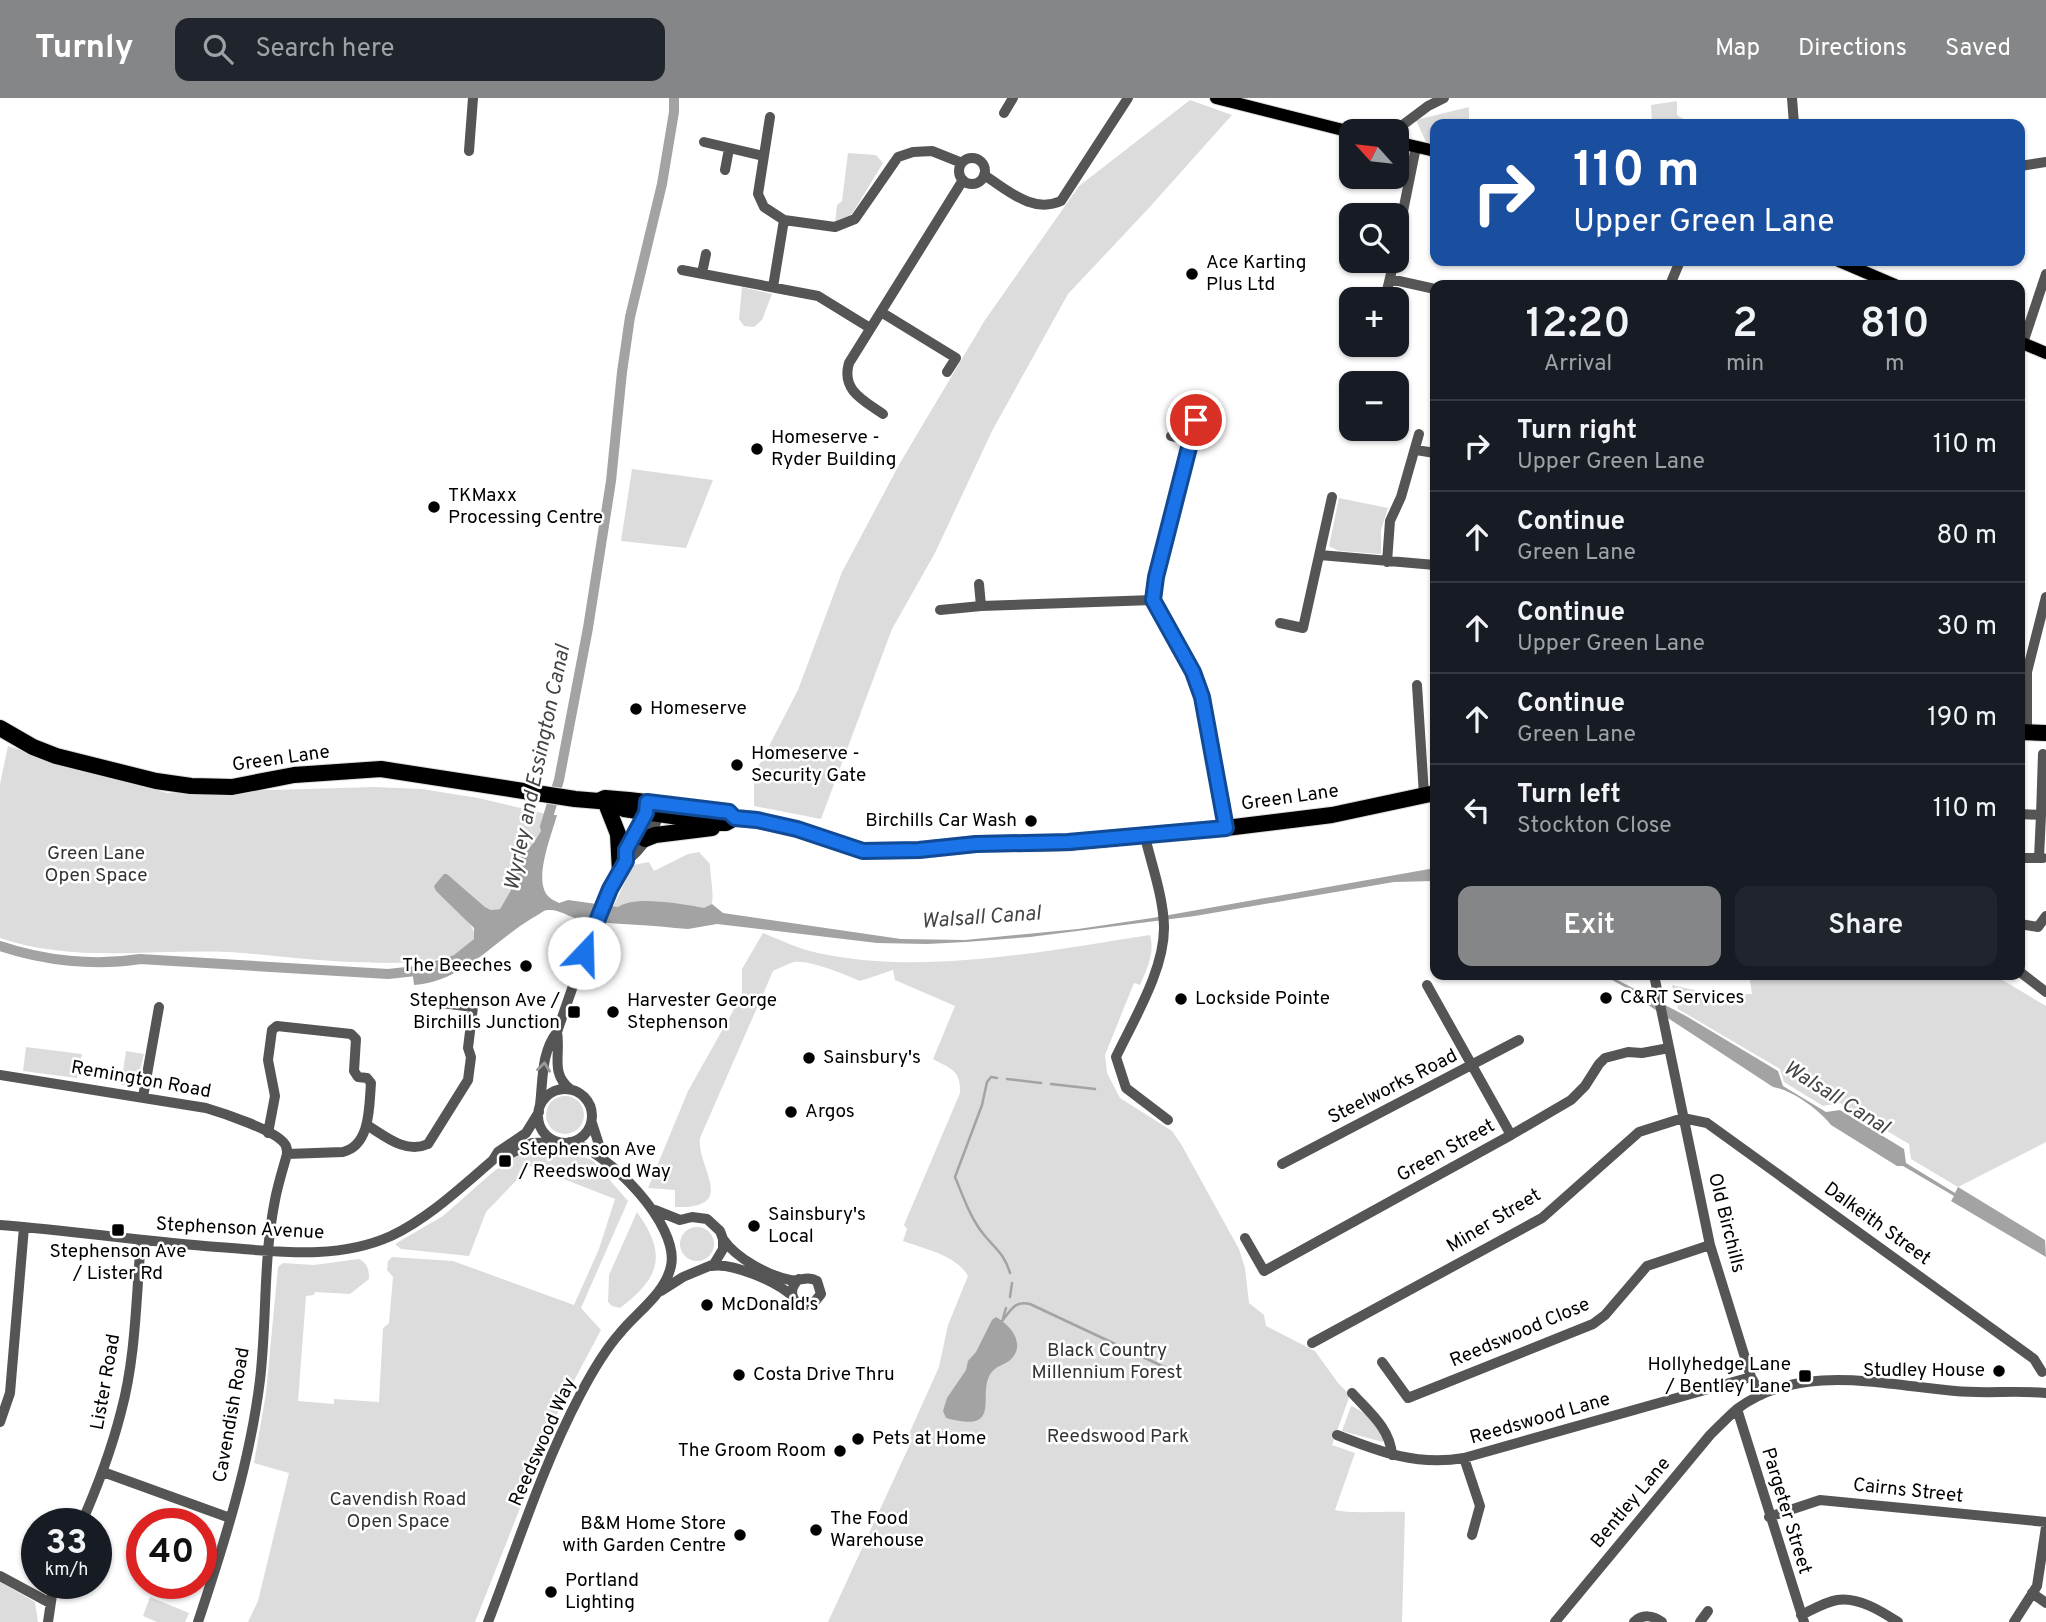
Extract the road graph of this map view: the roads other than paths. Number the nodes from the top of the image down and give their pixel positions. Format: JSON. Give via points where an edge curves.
{"nodes":[{"id":1,"x":473,"y":98,"type":"edge"},
{"id":2,"x":1013,"y":98,"type":"edge"},
{"id":3,"x":1128,"y":98,"type":"edge"},
{"id":4,"x":1216,"y":98,"type":"edge"},
{"id":5,"x":1444,"y":98,"type":"edge"},
{"id":6,"x":1792,"y":98,"type":"edge"},
{"id":7,"x":1004,"y":113,"type":"dead end"},
{"id":8,"x":770,"y":117,"type":"dead end"},
{"id":9,"x":1410,"y":118,"type":"joint"},
{"id":10,"x":1794,"y":119,"type":"edge"},
{"id":11,"x":1339,"y":129,"type":"edge"},
{"id":12,"x":1417,"y":130,"type":"dead end"},
{"id":13,"x":704,"y":142,"type":"dead end"},
{"id":14,"x":1409,"y":143,"type":"edge"},
{"id":15,"x":1416,"y":147,"type":"junction"},
{"id":16,"x":729,"y":149,"type":"junction"},
{"id":17,"x":469,"y":150,"type":"dead end"},
{"id":18,"x":1430,"y":150,"type":"edge"},
{"id":19,"x":763,"y":156,"type":"junction"},
{"id":20,"x":2046,"y":162,"type":"edge"},
{"id":21,"x":962,"y":163,"type":"junction"},
{"id":22,"x":2025,"y":165,"type":"edge"},
{"id":23,"x":725,"y":170,"type":"dead end"},
{"id":24,"x":984,"y":175,"type":"junction"},
{"id":25,"x":963,"y":180,"type":"junction"},
{"id":26,"x":1405,"y":203,"type":"edge"},
{"id":27,"x":784,"y":220,"type":"junction"},
{"id":28,"x":706,"y":254,"type":"dead end"},
{"id":29,"x":1849,"y":266,"type":"edge"},
{"id":30,"x":681,"y":270,"type":"dead end"},
{"id":31,"x":702,"y":273,"type":"junction"},
{"id":32,"x":1391,"y":273,"type":"edge"},
{"id":33,"x":2046,"y":274,"type":"edge"},
{"id":34,"x":1390,"y":279,"type":"junction"},
{"id":35,"x":1875,"y":280,"type":"edge"},
{"id":36,"x":773,"y":287,"type":"junction"},
{"id":37,"x":1388,"y":287,"type":"edge"},
{"id":38,"x":1430,"y":288,"type":"edge"},
{"id":39,"x":2042,"y":301,"type":"edge"},
{"id":40,"x":881,"y":312,"type":"junction"},
{"id":41,"x":870,"y":328,"type":"junction"},
{"id":42,"x":2025,"y":335,"type":"edge"},
{"id":43,"x":2025,"y":345,"type":"edge"},
{"id":44,"x":2046,"y":353,"type":"edge"},
{"id":45,"x":947,"y":372,"type":"dead end"},
{"id":46,"x":883,"y":414,"type":"dead end"},
{"id":47,"x":1196,"y":420,"type":"dead end"},
{"id":48,"x":1419,"y":435,"type":"dead end"},
{"id":49,"x":1171,"y":436,"type":"dead end"},
{"id":50,"x":1190,"y":441,"type":"junction"},
{"id":51,"x":1416,"y":450,"type":"junction"},
{"id":52,"x":1430,"y":452,"type":"edge"},
{"id":53,"x":1332,"y":497,"type":"dead end"},
{"id":54,"x":1320,"y":555,"type":"junction"},
{"id":55,"x":1387,"y":562,"type":"junction"},
{"id":56,"x":1430,"y":565,"type":"edge"},
{"id":57,"x":979,"y":583,"type":"dead end"},
{"id":58,"x":2046,"y":597,"type":"edge"},
{"id":59,"x":1153,"y":600,"type":"junction"},
{"id":60,"x":981,"y":606,"type":"junction"},
{"id":61,"x":940,"y":610,"type":"dead end"},
{"id":62,"x":1280,"y":623,"type":"dead end"},
{"id":63,"x":2025,"y":646,"type":"edge"},
{"id":64,"x":2032,"y":648,"type":"junction"},
{"id":65,"x":1416,"y":685,"type":"dead end"},
{"id":66,"x":2025,"y":702,"type":"edge"},
{"id":67,"x":0,"y":728,"type":"edge"},
{"id":68,"x":2025,"y":732,"type":"edge"},
{"id":69,"x":2046,"y":733,"type":"edge"},
{"id":70,"x":2043,"y":754,"type":"dead end"},
{"id":71,"x":1430,"y":794,"type":"edge"},
{"id":72,"x":603,"y":804,"type":"junction"},
{"id":73,"x":653,"y":808,"type":"junction"},
{"id":74,"x":2025,"y":814,"type":"edge"},
{"id":75,"x":2041,"y":815,"type":"junction"},
{"id":76,"x":727,"y":820,"type":"junction"},
{"id":77,"x":1226,"y":828,"type":"junction"},
{"id":78,"x":1145,"y":836,"type":"junction"},
{"id":79,"x":645,"y":839,"type":"junction"},
{"id":80,"x":2025,"y":858,"type":"edge"},
{"id":81,"x":2043,"y":858,"type":"edge"},
{"id":82,"x":623,"y":866,"type":"junction"},
{"id":83,"x":2046,"y":916,"type":"edge"},
{"id":84,"x":2025,"y":925,"type":"edge"},
{"id":85,"x":2025,"y":976,"type":"edge"},
{"id":86,"x":1655,"y":980,"type":"edge"},
{"id":87,"x":1427,"y":985,"type":"dead end"},
{"id":88,"x":2046,"y":992,"type":"edge"},
{"id":89,"x":434,"y":1002,"type":"dead end"},
{"id":90,"x":159,"y":1007,"type":"dead end"},
{"id":91,"x":557,"y":1032,"type":"junction"},
{"id":92,"x":1519,"y":1040,"type":"dead end"},
{"id":93,"x":1669,"y":1048,"type":"junction"},
{"id":94,"x":1472,"y":1066,"type":"junction"},
{"id":95,"x":0,"y":1075,"type":"edge"},
{"id":96,"x":569,"y":1089,"type":"junction"},
{"id":97,"x":143,"y":1097,"type":"junction"},
{"id":98,"x":540,"y":1108,"type":"junction"},
{"id":99,"x":1683,"y":1118,"type":"junction"},
{"id":100,"x":1168,"y":1120,"type":"dead end"},
{"id":101,"x":592,"y":1122,"type":"junction"},
{"id":102,"x":367,"y":1125,"type":"junction"},
{"id":103,"x":268,"y":1133,"type":"junction"},
{"id":104,"x":1511,"y":1135,"type":"junction"},
{"id":105,"x":567,"y":1143,"type":"junction"},
{"id":106,"x":287,"y":1154,"type":"junction"},
{"id":107,"x":603,"y":1157,"type":"junction"},
{"id":108,"x":493,"y":1160,"type":"junction"},
{"id":109,"x":1282,"y":1164,"type":"dead end"},
{"id":110,"x":651,"y":1207,"type":"junction"},
{"id":111,"x":688,"y":1218,"type":"junction"},
{"id":112,"x":0,"y":1225,"type":"edge"},
{"id":113,"x":24,"y":1227,"type":"junction"},
{"id":114,"x":1245,"y":1238,"type":"dead end"},
{"id":115,"x":723,"y":1240,"type":"junction"},
{"id":116,"x":141,"y":1241,"type":"junction"},
{"id":117,"x":1710,"y":1245,"type":"junction"},
{"id":118,"x":670,"y":1247,"type":"junction"},
{"id":119,"x":269,"y":1251,"type":"junction"},
{"id":120,"x":711,"y":1266,"type":"junction"},
{"id":121,"x":697,"y":1271,"type":"junction"},
{"id":122,"x":799,"y":1279,"type":"junction"},
{"id":123,"x":658,"y":1293,"type":"junction"},
{"id":124,"x":793,"y":1297,"type":"junction"},
{"id":125,"x":1312,"y":1343,"type":"dead end"},
{"id":126,"x":1382,"y":1362,"type":"dead end"},
{"id":127,"x":2044,"y":1372,"type":"edge"},
{"id":128,"x":1751,"y":1377,"type":"junction"},
{"id":129,"x":2031,"y":1392,"type":"junction"},
{"id":130,"x":1352,"y":1393,"type":"dead end"},
{"id":131,"x":2046,"y":1393,"type":"edge"},
{"id":132,"x":1761,"y":1395,"type":"junction"},
{"id":133,"x":1737,"y":1409,"type":"junction"},
{"id":134,"x":0,"y":1422,"type":"edge"},
{"id":135,"x":1337,"y":1435,"type":"dead end"},
{"id":136,"x":1392,"y":1455,"type":"junction"},
{"id":137,"x":1464,"y":1458,"type":"junction"},
{"id":138,"x":103,"y":1472,"type":"junction"},
{"id":139,"x":88,"y":1508,"type":"edge"},
{"id":140,"x":1769,"y":1517,"type":"junction"},
{"id":141,"x":230,"y":1518,"type":"junction"},
{"id":142,"x":2046,"y":1522,"type":"edge"},
{"id":143,"x":2046,"y":1527,"type":"edge"},
{"id":144,"x":1472,"y":1535,"type":"dead end"},
{"id":145,"x":0,"y":1576,"type":"edge"},
{"id":146,"x":2032,"y":1594,"type":"junction"},
{"id":147,"x":51,"y":1599,"type":"edge"},
{"id":148,"x":50,"y":1603,"type":"junction"},
{"id":149,"x":2046,"y":1603,"type":"edge"},
{"id":150,"x":1708,"y":1611,"type":"dead end"},
{"id":151,"x":1802,"y":1618,"type":"edge"},
{"id":152,"x":1560,"y":1620,"type":"edge"},
{"id":153,"x":48,"y":1622,"type":"edge"},
{"id":154,"x":198,"y":1622,"type":"edge"},
{"id":155,"x":488,"y":1622,"type":"edge"},
{"id":156,"x":1634,"y":1622,"type":"edge"},
{"id":157,"x":1662,"y":1622,"type":"edge"},
{"id":158,"x":1700,"y":1622,"type":"edge"},
{"id":159,"x":1898,"y":1622,"type":"edge"},
{"id":160,"x":2014,"y":1622,"type":"edge"}],
"edges":[{"from":1,"to":17,"type":"street"},
{"from":2,"to":7,"type":"street"},
{"from":3,"to":24,"type":"street","via":[[1061,201],[1030,204]]},
{"from":4,"to":11,"type":"main road"},
{"from":5,"to":9,"type":"street"},
{"from":6,"to":10,"type":"street"},
{"from":8,"to":19,"type":"street"},
{"from":9,"to":12,"type":"street"},
{"from":13,"to":16,"type":"street"},
{"from":14,"to":15,"type":"main road"},
{"from":15,"to":18,"type":"main road"},
{"from":15,"to":26,"type":"street"},
{"from":16,"to":19,"type":"street"},
{"from":16,"to":23,"type":"street"},
{"from":19,"to":27,"type":"street","via":[[758,194],[764,207]]},
{"from":20,"to":22,"type":"street"},
{"from":21,"to":24,"type":"street","via":[[978,159]]},
{"from":21,"to":25,"type":"street"},
{"from":21,"to":27,"type":"street","via":[[932,151],[913,152],[893,160],[855,219],[835,227]]},
{"from":24,"to":25,"type":"street","via":[[975,184]]},
{"from":25,"to":40,"type":"street"},
{"from":27,"to":36,"type":"street"},
{"from":28,"to":31,"type":"street"},
{"from":29,"to":35,"type":"main road"},
{"from":30,"to":31,"type":"street"},
{"from":31,"to":36,"type":"street"},
{"from":32,"to":34,"type":"street"},
{"from":33,"to":39,"type":"street"},
{"from":34,"to":37,"type":"street"},
{"from":34,"to":38,"type":"street"},
{"from":36,"to":41,"type":"street","via":[[818,296]]},
{"from":39,"to":42,"type":"street"},
{"from":40,"to":41,"type":"street"},
{"from":40,"to":45,"type":"street","via":[[956,358]]},
{"from":41,"to":46,"type":"street","via":[[849,363],[847,380],[857,396]]},
{"from":43,"to":44,"type":"main road"},
{"from":47,"to":50,"type":"street"},
{"from":48,"to":51,"type":"street"},
{"from":49,"to":50,"type":"street"},
{"from":50,"to":59,"type":"street"},
{"from":51,"to":52,"type":"street"},
{"from":51,"to":55,"type":"street","via":[[1390,521]]},
{"from":53,"to":54,"type":"street"},
{"from":54,"to":55,"type":"street"},
{"from":54,"to":62,"type":"street","via":[[1303,628]]},
{"from":55,"to":56,"type":"street"},
{"from":57,"to":60,"type":"street"},
{"from":58,"to":64,"type":"street"},
{"from":59,"to":60,"type":"street"},
{"from":59,"to":77,"type":"street","via":[[1202,697]]},
{"from":60,"to":61,"type":"street"},
{"from":63,"to":64,"type":"street"},
{"from":64,"to":66,"type":"street"},
{"from":65,"to":71,"type":"street"},
{"from":67,"to":72,"type":"highway","name":"Green Lane","via":[[56,756],[191,786],[232,787],[294,775],[381,769]]},
{"from":68,"to":69,"type":"highway"},
{"from":70,"to":75,"type":"street"},
{"from":71,"to":77,"type":"highway","name":"Green Lane","via":[[1332,816]]},
{"from":72,"to":73,"type":"highway","name":"Green Lane"},
{"from":72,"to":82,"type":"highway","via":[[618,834]]},
{"from":73,"to":76,"type":"highway","name":"Green Lane"},
{"from":73,"to":79,"type":"street"},
{"from":73,"to":82,"type":"street","via":[[626,850]]},
{"from":74,"to":75,"type":"street"},
{"from":75,"to":81,"type":"street"},
{"from":76,"to":78,"type":"highway","name":"Green Lane","via":[[757,820],[797,829],[863,851]]},
{"from":76,"to":79,"type":"highway","via":[[714,828]]},
{"from":77,"to":78,"type":"highway","name":"Green Lane"},
{"from":78,"to":100,"type":"street","via":[[1162,909],[1163,944],[1116,1058],[1126,1088]]},
{"from":79,"to":82,"type":"street"},
{"from":80,"to":81,"type":"street"},
{"from":82,"to":91,"type":"street","via":[[591,934]]},
{"from":83,"to":84,"type":"street","via":[[2038,926]]},
{"from":85,"to":88,"type":"street"},
{"from":86,"to":93,"type":"street","name":"Old Birchills"},
{"from":87,"to":94,"type":"street"},
{"from":89,"to":102,"type":"street","via":[[473,1007],[468,1080],[428,1144],[420,1148],[397,1144]]},
{"from":90,"to":97,"type":"street"},
{"from":91,"to":96,"type":"street","via":[[557,1071]]},
{"from":98,"to":91,"type":"street","one_way":true,"via":[[549,1041]]},
{"from":92,"to":94,"type":"street","name":"Steelworks Road"},
{"from":93,"to":99,"type":"street","name":"Old Birchills"},
{"from":93,"to":104,"type":"street","name":"Green Street","via":[[1605,1058],[1571,1100]]},
{"from":94,"to":104,"type":"street"},
{"from":94,"to":109,"type":"street","name":"Steelworks Road"},
{"from":95,"to":97,"type":"street","name":"Remington Road"},
{"from":96,"to":98,"type":"street","via":[[552,1092]]},
{"from":96,"to":101,"type":"street","via":[[578,1091],[590,1104]]},
{"from":97,"to":103,"type":"street","name":"Remington Road","via":[[206,1108]]},
{"from":98,"to":105,"type":"street","via":[[539,1121],[547,1136]]},
{"from":98,"to":108,"type":"street","name":"Stephenson Avenue","via":[[526,1133]]},
{"from":99,"to":117,"type":"street","name":"Old Birchills"},
{"from":99,"to":125,"type":"street","name":"Miner Street","via":[[1639,1132],[1542,1217]]},
{"from":99,"to":127,"type":"street","name":"Dalkeith Street","via":[[1707,1122],[2025,1353]]},
{"from":101,"to":105,"type":"street","via":[[582,1137]]},
{"from":101,"to":107,"type":"street"},
{"from":102,"to":103,"type":"street","via":[[371,1083],[354,1071],[356,1039],[351,1034],[277,1026],[268,1053],[275,1096]]},
{"from":102,"to":106,"type":"street","via":[[350,1150]]},
{"from":103,"to":106,"type":"street","name":"Remington Road","via":[[283,1142]]},
{"from":104,"to":114,"type":"street","name":"Green Street","via":[[1264,1271]]},
{"from":105,"to":107,"type":"street","via":[[585,1146]]},
{"from":105,"to":108,"type":"street","name":"Stephenson Avenue","via":[[532,1143]]},
{"from":106,"to":119,"type":"street"},
{"from":107,"to":110,"type":"street"},
{"from":108,"to":119,"type":"street","name":"Stephenson Avenue","via":[[430,1213],[389,1236],[325,1253]]},
{"from":110,"to":111,"type":"street","via":[[680,1220]]},
{"from":110,"to":118,"type":"street"},
{"from":111,"to":115,"type":"street","via":[[707,1219]]},
{"from":111,"to":118,"type":"street","name":"Reedswood Way","via":[[673,1230]]},
{"from":112,"to":113,"type":"street","name":"Stephenson Avenue"},
{"from":113,"to":116,"type":"street","name":"Stephenson Avenue"},
{"from":113,"to":134,"type":"street","via":[[10,1393]]},
{"from":115,"to":120,"type":"street","via":[[720,1257]]},
{"from":115,"to":122,"type":"street","via":[[746,1261],[788,1279]]},
{"from":116,"to":119,"type":"street","name":"Stephenson Avenue"},
{"from":116,"to":138,"type":"street","name":"Lister Road","via":[[129,1373]]},
{"from":117,"to":126,"type":"street","name":"Reedswood Close","via":[[1647,1266],[1593,1324],[1408,1398]]},
{"from":117,"to":128,"type":"street","name":"Old Birchills"},
{"from":118,"to":121,"type":"street","via":[[679,1266]]},
{"from":118,"to":123,"type":"street","name":"Reedswood Way","via":[[672,1263]]},
{"from":119,"to":141,"type":"street","name":"Cavendish Road","via":[[260,1381]]},
{"from":120,"to":121,"type":"street","name":"Reedswood Way"},
{"from":120,"to":124,"type":"street","via":[[735,1267]]},
{"from":121,"to":123,"type":"street","name":"Reedswood Way"},
{"from":122,"to":124,"type":"street"},
{"from":122,"to":124,"type":"street","via":[[817,1281],[821,1294],[808,1307]]},
{"from":123,"to":155,"type":"street","name":"Reedswood Way","via":[[620,1333],[580,1394]]},
{"from":127,"to":129,"type":"street","via":[[2035,1378]]},
{"from":128,"to":132,"type":"street","name":"Old Birchills"},
{"from":128,"to":137,"type":"street","name":"Reedswood Lane"},
{"from":129,"to":131,"type":"street"},
{"from":129,"to":132,"type":"street","via":[[1825,1380]]},
{"from":130,"to":136,"type":"street","via":[[1381,1424],[1391,1440]]},
{"from":132,"to":133,"type":"street"},
{"from":133,"to":140,"type":"street","name":"Pargeter Street"},
{"from":133,"to":152,"type":"street","name":"Bentley Lane","via":[[1710,1435]]},
{"from":135,"to":136,"type":"street","name":"Reedswood Lane"},
{"from":136,"to":137,"type":"street","name":"Reedswood Lane","via":[[1439,1462]]},
{"from":137,"to":144,"type":"street","via":[[1480,1506]]},
{"from":138,"to":139,"type":"street","name":"Lister Road"},
{"from":138,"to":141,"type":"street"},
{"from":140,"to":142,"type":"street","name":"Cairns Street","via":[[1819,1500]]},
{"from":140,"to":151,"type":"street","name":"Pargeter Street"},
{"from":141,"to":154,"type":"street","name":"Cavendish Road"},
{"from":143,"to":146,"type":"street"},
{"from":145,"to":148,"type":"street"},
{"from":146,"to":149,"type":"street"},
{"from":146,"to":160,"type":"street"},
{"from":147,"to":148,"type":"street"},
{"from":148,"to":153,"type":"street"},
{"from":150,"to":158,"type":"street"},
{"from":151,"to":159,"type":"street","via":[[1837,1600],[1860,1602]]},
{"from":156,"to":157,"type":"street","via":[[1641,1617]]}]}
